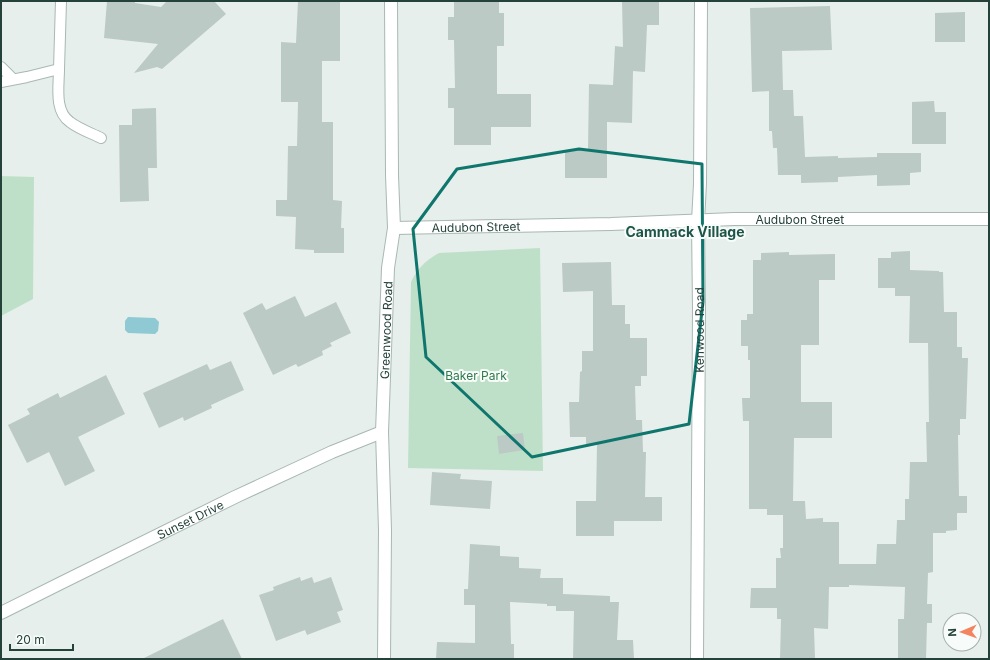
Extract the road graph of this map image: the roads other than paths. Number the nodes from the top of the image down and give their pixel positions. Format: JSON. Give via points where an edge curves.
{"nodes":[{"id":1,"x":61,"y":1,"type":"edge"},
{"id":2,"x":391,"y":1,"type":"edge"},
{"id":3,"x":701,"y":1,"type":"edge"},
{"id":4,"x":1,"y":67,"type":"edge"},
{"id":5,"x":59,"y":69,"type":"junction"},
{"id":6,"x":14,"y":79,"type":"junction"},
{"id":7,"x":1,"y":82,"type":"edge"},
{"id":8,"x":101,"y":138,"type":"dead end"},
{"id":9,"x":989,"y":219,"type":"edge"},
{"id":10,"x":698,"y":221,"type":"junction"},
{"id":11,"x":394,"y":228,"type":"junction"},
{"id":12,"x":382,"y":432,"type":"junction"},
{"id":13,"x":1,"y":613,"type":"edge"},
{"id":14,"x":384,"y":659,"type":"edge"},
{"id":15,"x":696,"y":659,"type":"edge"}],
"edges":[{"from":1,"to":5,"type":"lane"},
{"from":2,"to":11,"type":"street","name":"Greenwood Road"},
{"from":3,"to":10,"type":"street","name":"Kenwood Road"},
{"from":4,"to":6,"type":"lane"},
{"from":5,"to":6,"type":"lane"},
{"from":5,"to":8,"type":"lane","via":[[59,100],[64,118]]},
{"from":6,"to":7,"type":"lane"},
{"from":9,"to":10,"type":"street","name":"Audubon Street"},
{"from":10,"to":11,"type":"street","name":"Audubon Street"},
{"from":10,"to":15,"type":"street","name":"Kenwood Road"},
{"from":11,"to":12,"type":"street","name":"Greenwood Road","via":[[388,268]]},
{"from":12,"to":13,"type":"street","name":"Sunset Drive","via":[[249,491]]},
{"from":12,"to":14,"type":"street","name":"Greenwood Road","via":[[385,530]]}]}
